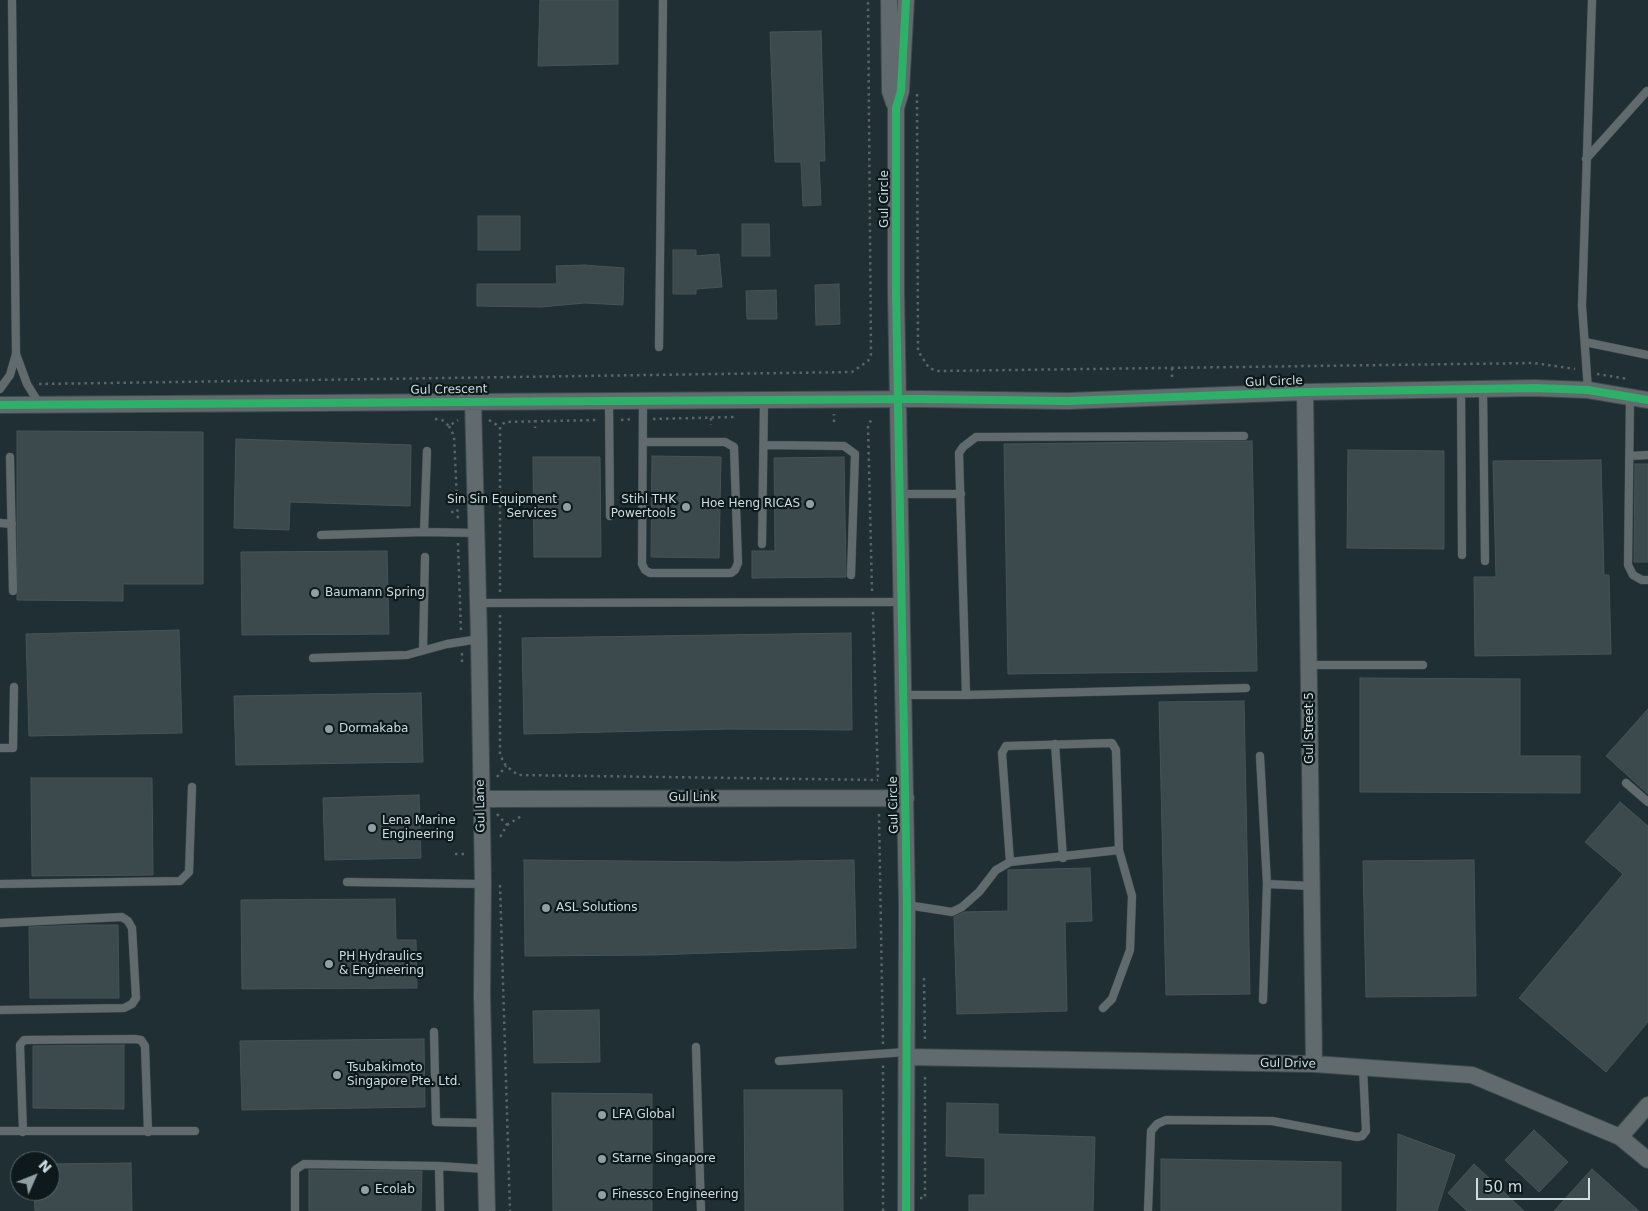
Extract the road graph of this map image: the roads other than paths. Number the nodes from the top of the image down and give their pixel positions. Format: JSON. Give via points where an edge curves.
{"nodes":[{"id":1,"x":12,"y":0,"type":"edge"},
{"id":2,"x":663,"y":0,"type":"edge"},
{"id":3,"x":889,"y":0,"type":"edge"},
{"id":4,"x":906,"y":0,"type":"edge"},
{"id":5,"x":1592,"y":0,"type":"edge"},
{"id":6,"x":1646,"y":91,"type":"dead end"},
{"id":7,"x":896,"y":108,"type":"junction"},
{"id":8,"x":1586,"y":159,"type":"junction"},
{"id":9,"x":1585,"y":342,"type":"junction"},
{"id":10,"x":659,"y":346,"type":"dead end"},
{"id":11,"x":16,"y":354,"type":"junction"},
{"id":12,"x":1648,"y":355,"type":"edge"},
{"id":13,"x":1460,"y":389,"type":"junction"},
{"id":14,"x":0,"y":390,"type":"edge"},
{"id":15,"x":1483,"y":390,"type":"junction"},
{"id":16,"x":1588,"y":390,"type":"junction"},
{"id":17,"x":1304,"y":392,"type":"junction"},
{"id":18,"x":1630,"y":397,"type":"junction"},
{"id":19,"x":899,"y":399,"type":"junction"},
{"id":20,"x":1648,"y":400,"type":"edge"},
{"id":21,"x":472,"y":401,"type":"junction"},
{"id":22,"x":764,"y":401,"type":"junction"},
{"id":23,"x":609,"y":402,"type":"junction"},
{"id":24,"x":643,"y":402,"type":"junction"},
{"id":25,"x":0,"y":405,"type":"edge"},
{"id":26,"x":41,"y":406,"type":"junction"},
{"id":27,"x":1244,"y":436,"type":"dead end"},
{"id":28,"x":643,"y":442,"type":"junction"},
{"id":29,"x":764,"y":446,"type":"junction"},
{"id":30,"x":427,"y":451,"type":"dead end"},
{"id":31,"x":1648,"y":455,"type":"edge"},
{"id":32,"x":1630,"y":456,"type":"junction"},
{"id":33,"x":10,"y":458,"type":"dead end"},
{"id":34,"x":901,"y":494,"type":"junction"},
{"id":35,"x":961,"y":494,"type":"junction"},
{"id":36,"x":610,"y":516,"type":"dead end"},
{"id":37,"x":0,"y":524,"type":"edge"},
{"id":38,"x":12,"y":524,"type":"junction"},
{"id":39,"x":424,"y":532,"type":"junction"},
{"id":40,"x":477,"y":534,"type":"junction"},
{"id":41,"x":321,"y":535,"type":"dead end"},
{"id":42,"x":762,"y":544,"type":"dead end"},
{"id":43,"x":1462,"y":555,"type":"dead end"},
{"id":44,"x":425,"y":557,"type":"dead end"},
{"id":45,"x":1485,"y":561,"type":"dead end"},
{"id":46,"x":851,"y":575,"type":"dead end"},
{"id":47,"x":1648,"y":580,"type":"edge"},
{"id":48,"x":13,"y":592,"type":"dead end"},
{"id":49,"x":903,"y":602,"type":"junction"},
{"id":50,"x":479,"y":603,"type":"junction"},
{"id":51,"x":479,"y":639,"type":"junction"},
{"id":52,"x":424,"y":650,"type":"junction"},
{"id":53,"x":313,"y":658,"type":"dead end"},
{"id":54,"x":1310,"y":664,"type":"junction"},
{"id":55,"x":1423,"y":665,"type":"dead end"},
{"id":56,"x":14,"y":687,"type":"dead end"},
{"id":57,"x":1246,"y":688,"type":"dead end"},
{"id":58,"x":904,"y":695,"type":"junction"},
{"id":59,"x":966,"y":696,"type":"junction"},
{"id":60,"x":1055,"y":744,"type":"junction"},
{"id":61,"x":0,"y":748,"type":"edge"},
{"id":62,"x":1260,"y":756,"type":"dead end"},
{"id":63,"x":1626,"y":783,"type":"dead end"},
{"id":64,"x":192,"y":788,"type":"dead end"},
{"id":65,"x":906,"y":798,"type":"junction"},
{"id":66,"x":489,"y":799,"type":"junction"},
{"id":67,"x":1648,"y":802,"type":"edge"},
{"id":68,"x":1120,"y":850,"type":"junction"},
{"id":69,"x":1063,"y":858,"type":"junction"},
{"id":70,"x":1010,"y":862,"type":"junction"},
{"id":71,"x":347,"y":882,"type":"dead end"},
{"id":72,"x":0,"y":884,"type":"edge"},
{"id":73,"x":483,"y":884,"type":"junction"},
{"id":74,"x":1267,"y":884,"type":"junction"},
{"id":75,"x":1311,"y":886,"type":"junction"},
{"id":76,"x":907,"y":905,"type":"junction"},
{"id":77,"x":0,"y":923,"type":"edge"},
{"id":78,"x":1263,"y":1000,"type":"dead end"},
{"id":79,"x":1103,"y":1008,"type":"dead end"},
{"id":80,"x":0,"y":1010,"type":"edge"},
{"id":81,"x":434,"y":1032,"type":"dead end"},
{"id":82,"x":696,"y":1047,"type":"dead end"},
{"id":83,"x":906,"y":1054,"type":"junction"},
{"id":84,"x":779,"y":1061,"type":"dead end"},
{"id":85,"x":1314,"y":1064,"type":"junction"},
{"id":86,"x":1363,"y":1068,"type":"junction"},
{"id":87,"x":1648,"y":1105,"type":"edge"},
{"id":88,"x":485,"y":1123,"type":"junction"},
{"id":89,"x":0,"y":1131,"type":"edge"},
{"id":90,"x":195,"y":1131,"type":"dead end"},
{"id":91,"x":23,"y":1132,"type":"junction"},
{"id":92,"x":148,"y":1132,"type":"junction"},
{"id":93,"x":1620,"y":1137,"type":"junction"},
{"id":94,"x":1648,"y":1160,"type":"edge"},
{"id":95,"x":439,"y":1166,"type":"junction"},
{"id":96,"x":486,"y":1169,"type":"junction"},
{"id":97,"x":294,"y":1211,"type":"edge"},
{"id":98,"x":440,"y":1211,"type":"edge"},
{"id":99,"x":487,"y":1211,"type":"edge"},
{"id":100,"x":701,"y":1211,"type":"edge"},
{"id":101,"x":906,"y":1211,"type":"edge"},
{"id":102,"x":1148,"y":1211,"type":"edge"}],
"edges":[{"from":1,"to":11,"type":"lane"},
{"from":2,"to":10,"type":"lane"},
{"from":3,"to":7,"type":"street","name":"Gul Circle","via":[[890,91]]},
{"from":4,"to":7,"type":"street","name":"Gul Circle","via":[[901,91]]},
{"from":5,"to":8,"type":"lane"},
{"from":6,"to":8,"type":"lane"},
{"from":7,"to":19,"type":"street","name":"Gul Circle"},
{"from":8,"to":9,"type":"lane","via":[[1582,306]]},
{"from":9,"to":12,"type":"lane"},
{"from":9,"to":16,"type":"lane"},
{"from":11,"to":14,"type":"lane","via":[[10,375]]},
{"from":11,"to":26,"type":"lane","via":[[26,384]]},
{"from":13,"to":15,"type":"street","name":"Gul Circle"},
{"from":13,"to":17,"type":"street","name":"Gul Circle"},
{"from":13,"to":43,"type":"lane"},
{"from":15,"to":16,"type":"street","name":"Gul Circle","via":[[1534,386]]},
{"from":15,"to":45,"type":"lane"},
{"from":16,"to":18,"type":"street","name":"Gul Circle"},
{"from":17,"to":19,"type":"street","name":"Gul Circle","via":[[1068,401]]},
{"from":17,"to":54,"type":"street","name":"Gul Street 5"},
{"from":18,"to":20,"type":"street","name":"Gul Circle"},
{"from":18,"to":32,"type":"lane"},
{"from":19,"to":22,"type":"street","name":"Gul Crescent"},
{"from":19,"to":34,"type":"street","name":"Gul Circle"},
{"from":21,"to":23,"type":"street","name":"Gul Crescent"},
{"from":21,"to":26,"type":"street","name":"Gul Crescent"},
{"from":21,"to":40,"type":"street","name":"Gul Lane"},
{"from":22,"to":24,"type":"street","name":"Gul Crescent"},
{"from":22,"to":29,"type":"lane"},
{"from":23,"to":24,"type":"street","name":"Gul Crescent"},
{"from":23,"to":36,"type":"lane"},
{"from":24,"to":28,"type":"lane"},
{"from":25,"to":26,"type":"street","name":"Gul Crescent"},
{"from":27,"to":35,"type":"lane","via":[[976,437],[960,453]]},
{"from":28,"to":28,"type":"lane","via":[[642,564],[645,570],[650,573],[735,570],[738,563],[734,447],[725,442]]},
{"from":29,"to":42,"type":"lane"},
{"from":29,"to":46,"type":"lane","via":[[844,446],[855,454]]},
{"from":30,"to":39,"type":"lane"},
{"from":31,"to":32,"type":"lane"},
{"from":32,"to":47,"type":"lane","via":[[1628,565],[1633,575]]},
{"from":33,"to":38,"type":"lane"},
{"from":34,"to":35,"type":"lane"},
{"from":34,"to":49,"type":"street","name":"Gul Circle"},
{"from":35,"to":59,"type":"lane"},
{"from":37,"to":38,"type":"lane"},
{"from":38,"to":48,"type":"lane"},
{"from":39,"to":40,"type":"lane"},
{"from":39,"to":41,"type":"lane"},
{"from":40,"to":50,"type":"street","name":"Gul Lane"},
{"from":44,"to":52,"type":"lane"},
{"from":49,"to":50,"type":"lane"},
{"from":49,"to":58,"type":"street","name":"Gul Circle"},
{"from":50,"to":51,"type":"street","name":"Gul Lane"},
{"from":51,"to":52,"type":"lane"},
{"from":51,"to":66,"type":"street","name":"Gul Lane"},
{"from":52,"to":53,"type":"lane","via":[[407,655]]},
{"from":54,"to":55,"type":"lane"},
{"from":54,"to":75,"type":"street","name":"Gul Street 5"},
{"from":56,"to":61,"type":"lane","via":[[13,748]]},
{"from":57,"to":59,"type":"lane"},
{"from":58,"to":59,"type":"lane"},
{"from":58,"to":65,"type":"street","name":"Gul Circle"},
{"from":60,"to":68,"type":"lane","via":[[1112,743],[1116,750]]},
{"from":60,"to":69,"type":"lane"},
{"from":60,"to":70,"type":"lane","via":[[1006,746],[1002,753]]},
{"from":62,"to":74,"type":"lane"},
{"from":63,"to":67,"type":"lane"},
{"from":64,"to":72,"type":"lane","via":[[189,872],[180,881]]},
{"from":65,"to":66,"type":"street","name":"Gul Link"},
{"from":65,"to":76,"type":"street","name":"Gul Circle"},
{"from":66,"to":73,"type":"street","name":"Gul Lane"},
{"from":68,"to":69,"type":"lane"},
{"from":68,"to":79,"type":"lane","via":[[1132,896],[1130,950],[1112,999]]},
{"from":69,"to":70,"type":"lane"},
{"from":70,"to":76,"type":"lane","via":[[996,870],[978,892],[952,912]]},
{"from":71,"to":73,"type":"lane"},
{"from":73,"to":88,"type":"street","name":"Gul Lane"},
{"from":74,"to":75,"type":"lane"},
{"from":74,"to":78,"type":"lane"},
{"from":75,"to":85,"type":"street","name":"Gul Street 5"},
{"from":76,"to":83,"type":"street","name":"Gul Circle"},
{"from":77,"to":80,"type":"lane","via":[[122,917],[132,928],[136,998],[124,1008]]},
{"from":81,"to":88,"type":"lane","via":[[436,1122]]},
{"from":82,"to":100,"type":"lane"},
{"from":83,"to":84,"type":"lane"},
{"from":83,"to":85,"type":"street","name":"Gul Drive"},
{"from":83,"to":101,"type":"street","name":"Gul Circle"},
{"from":85,"to":86,"type":"street","name":"Gul Drive"},
{"from":86,"to":93,"type":"street","name":"Gul Drive","via":[[1472,1075]]},
{"from":86,"to":102,"type":"lane","via":[[1366,1131],[1362,1136],[1272,1121],[1166,1120],[1157,1124],[1151,1131]]},
{"from":87,"to":93,"type":"street"},
{"from":88,"to":96,"type":"street","name":"Gul Lane"},
{"from":89,"to":91,"type":"lane"},
{"from":90,"to":92,"type":"lane"},
{"from":91,"to":92,"type":"lane"},
{"from":91,"to":92,"type":"lane","via":[[20,1045],[24,1040],[135,1038],[145,1046]]},
{"from":93,"to":94,"type":"street","name":"Gul Drive"},
{"from":95,"to":96,"type":"lane"},
{"from":95,"to":97,"type":"lane","via":[[304,1164],[295,1170]]},
{"from":95,"to":98,"type":"lane"},
{"from":96,"to":99,"type":"street","name":"Gul Lane"}]}
